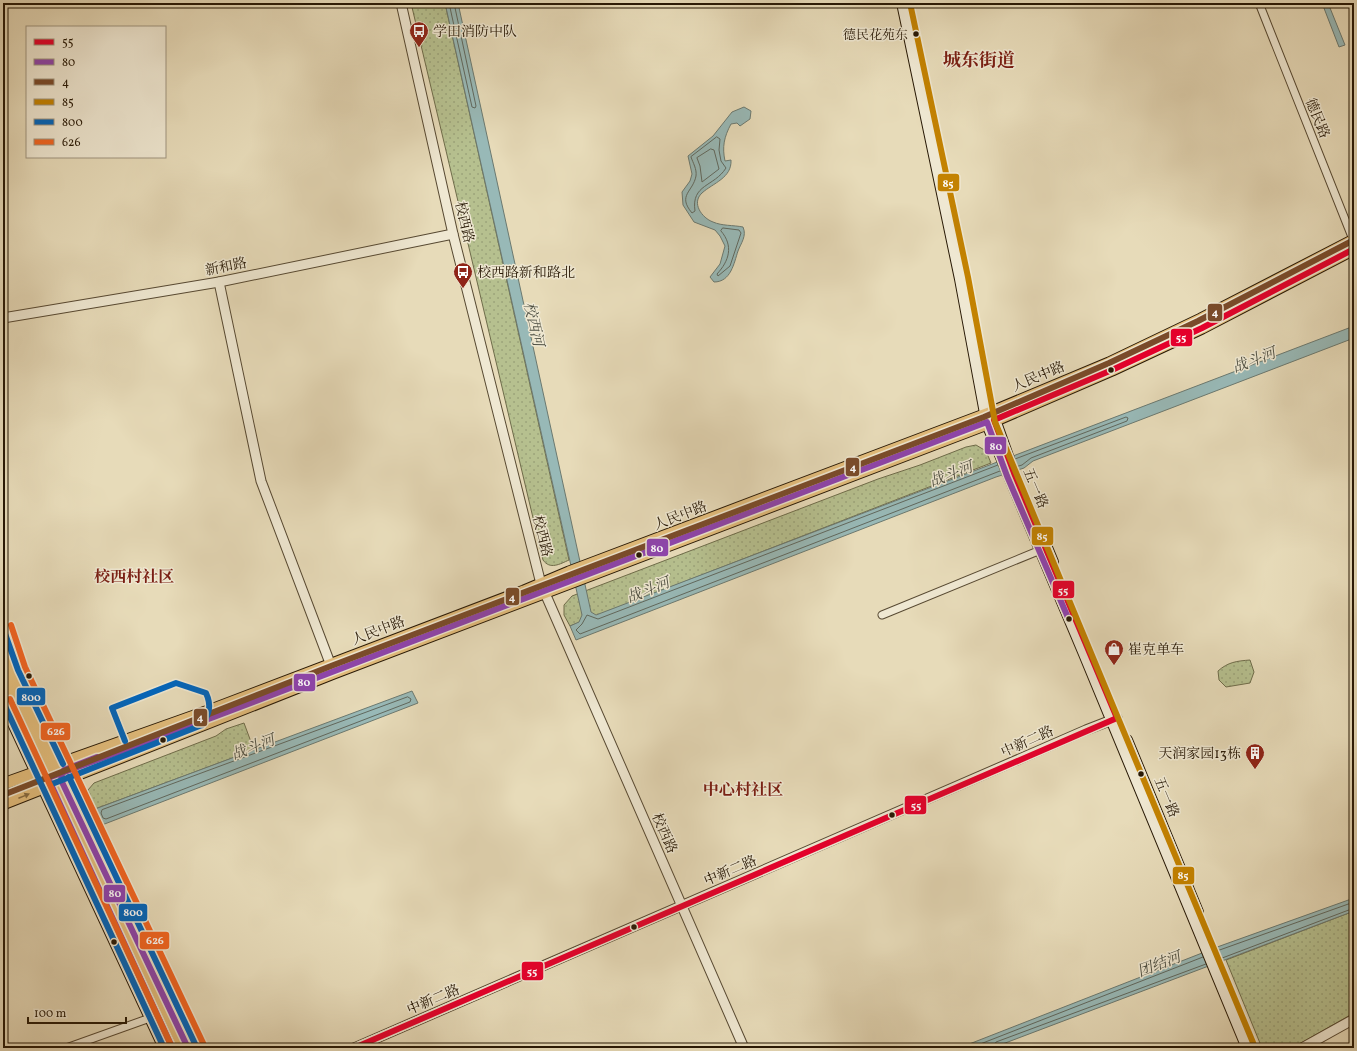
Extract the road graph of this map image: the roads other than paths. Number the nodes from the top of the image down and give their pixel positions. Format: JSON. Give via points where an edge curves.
{"nodes":[{"id":1,"x":401,"y":3,"type":"edge"},
{"id":2,"x":902,"y":3,"type":"edge"},
{"id":3,"x":908,"y":3,"type":"edge"},
{"id":4,"x":1259,"y":3,"type":"edge"},
{"id":5,"x":453,"y":234,"type":"junction"},
{"id":6,"x":1354,"y":243,"type":"edge"},
{"id":7,"x":219,"y":282,"type":"junction"},
{"id":8,"x":3,"y":318,"type":"edge"},
{"id":9,"x":990,"y":418,"type":"junction"},
{"id":10,"x":1011,"y":474,"type":"junction"},
{"id":11,"x":1047,"y":548,"type":"junction"},
{"id":12,"x":542,"y":588,"type":"junction"},
{"id":13,"x":882,"y":615,"type":"dead end"},
{"id":14,"x":3,"y":628,"type":"edge"},
{"id":15,"x":3,"y":654,"type":"edge"},
{"id":16,"x":332,"y":668,"type":"junction"},
{"id":17,"x":3,"y":679,"type":"edge"},
{"id":18,"x":3,"y":702,"type":"edge"},
{"id":19,"x":36,"y":708,"type":"junction"},
{"id":20,"x":1114,"y":719,"type":"junction"},
{"id":21,"x":11,"y":720,"type":"junction"},
{"id":22,"x":63,"y":764,"type":"junction"},
{"id":23,"x":37,"y":772,"type":"junction"},
{"id":24,"x":69,"y":777,"type":"junction"},
{"id":25,"x":3,"y":784,"type":"edge"},
{"id":26,"x":44,"y":788,"type":"junction"},
{"id":27,"x":3,"y":804,"type":"edge"},
{"id":28,"x":682,"y":906,"type":"junction"},
{"id":29,"x":1217,"y":968,"type":"junction"},
{"id":30,"x":150,"y":1018,"type":"junction"},
{"id":31,"x":1354,"y":1019,"type":"edge"},
{"id":32,"x":66,"y":1048,"type":"edge"},
{"id":33,"x":164,"y":1048,"type":"edge"},
{"id":34,"x":177,"y":1048,"type":"edge"},
{"id":35,"x":186,"y":1048,"type":"edge"},
{"id":36,"x":197,"y":1048,"type":"edge"},
{"id":37,"x":354,"y":1048,"type":"edge"},
{"id":38,"x":744,"y":1048,"type":"edge"},
{"id":39,"x":1247,"y":1048,"type":"edge"},
{"id":40,"x":1253,"y":1048,"type":"edge"},
{"id":41,"x":1302,"y":1048,"type":"edge"}],
"edges":[{"from":1,"to":5,"type":"street","name":"校西路"},
{"from":2,"to":9,"type":"main road","name":"五一路"},
{"from":3,"to":9,"type":"main road","name":"五一路"},
{"from":4,"to":6,"type":"street","name":"德民路"},
{"from":5,"to":7,"type":"street","name":"新和路"},
{"from":5,"to":12,"type":"street","name":"校西路"},
{"from":6,"to":9,"type":"main road","name":"人民中路","via":[[1195,331],[1112,370]]},
{"from":7,"to":8,"type":"street","name":"新和路"},
{"from":7,"to":16,"type":"street","via":[[261,481]]},
{"from":9,"to":10,"type":"main road","name":"五一路"},
{"from":9,"to":12,"type":"main road","name":"人民中路"},
{"from":10,"to":11,"type":"main road","name":"五一路"},
{"from":10,"to":20,"type":"main road","name":"五一路"},
{"from":11,"to":13,"type":"street"},
{"from":11,"to":20,"type":"main road","name":"五一路"},
{"from":12,"to":16,"type":"main road","name":"人民中路"},
{"from":12,"to":28,"type":"street","name":"校西路"},
{"from":14,"to":19,"type":"main road","via":[[18,670]]},
{"from":15,"to":35,"type":"main road","bridge":true},
{"from":16,"to":22,"type":"main road","name":"人民中路"},
{"from":16,"to":24,"type":"main road","name":"人民中路"},
{"from":17,"to":34,"type":"main road","bridge":true,"via":[[68,810]]},
{"from":18,"to":21,"type":"main road"},
{"from":19,"to":21,"type":"main road","via":[[36,719],[30,725],[20,725]]},
{"from":19,"to":22,"type":"main road"},
{"from":20,"to":28,"type":"street","name":"中新二路"},
{"from":20,"to":29,"type":"main road","name":"五一路"},
{"from":21,"to":23,"type":"main road"},
{"from":22,"to":23,"type":"main road","name":"人民中路"},
{"from":22,"to":24,"type":"main road"},
{"from":23,"to":25,"type":"main road","name":"人民中路"},
{"from":23,"to":26,"type":"main road"},
{"from":24,"to":26,"type":"main road","name":"人民中路"},
{"from":24,"to":36,"type":"main road"},
{"from":27,"to":26,"type":"main road","name":"人民中路","one_way":true},
{"from":26,"to":30,"type":"main road"},
{"from":28,"to":37,"type":"street","name":"中新二路"},
{"from":28,"to":38,"type":"street","name":"校西路"},
{"from":29,"to":39,"type":"main road","name":"五一路"},
{"from":29,"to":40,"type":"main road","name":"五一路"},
{"from":30,"to":32,"type":"street"},
{"from":30,"to":33,"type":"main road"},
{"from":31,"to":41,"type":"street"}]}
